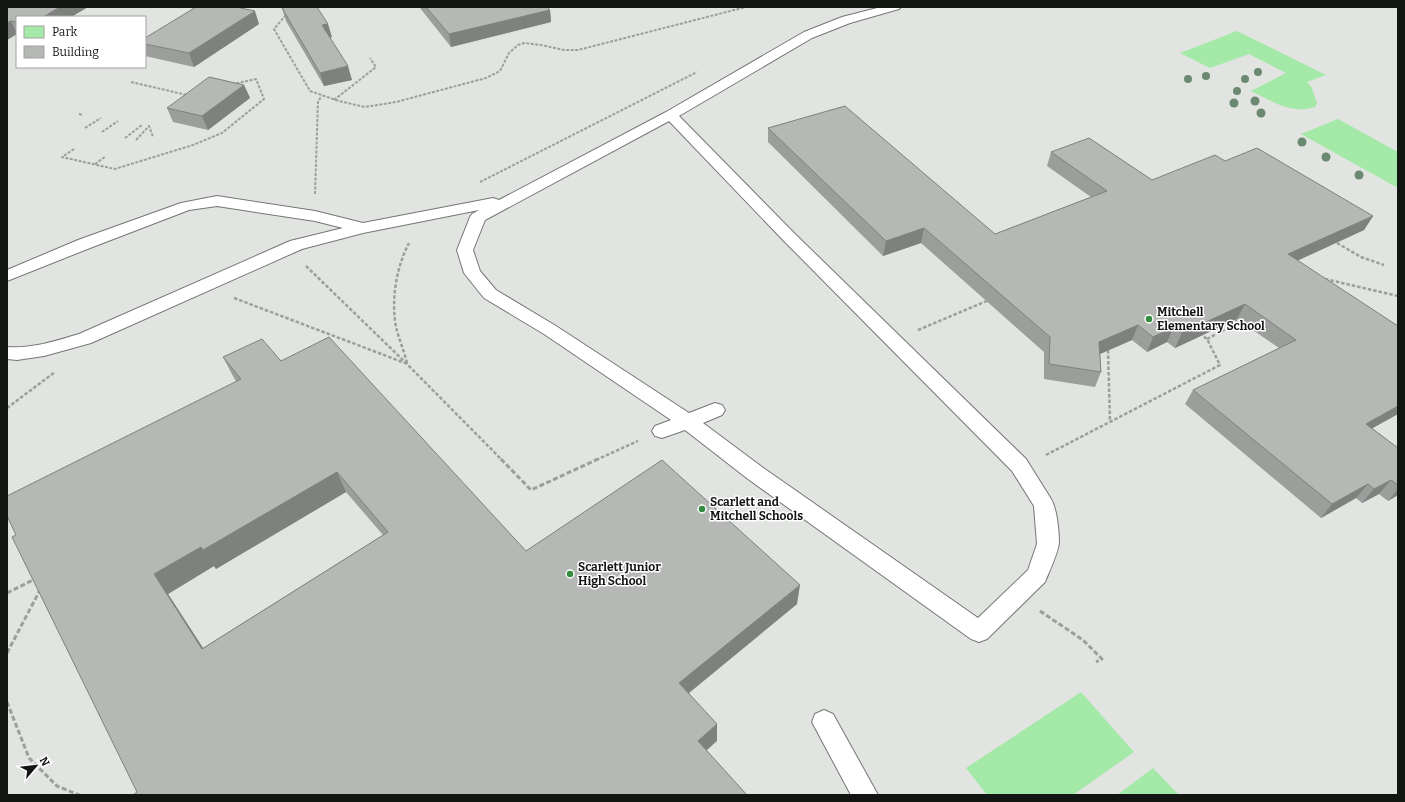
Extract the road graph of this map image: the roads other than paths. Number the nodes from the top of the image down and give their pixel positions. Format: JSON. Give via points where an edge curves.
{"nodes":[{"id":1,"x":895,"y":7,"type":"edge"},
{"id":2,"x":671,"y":115,"type":"junction"},
{"id":3,"x":513,"y":199,"type":"junction"},
{"id":4,"x":363,"y":228,"type":"junction"},
{"id":5,"x":7,"y":276,"type":"edge"},
{"id":6,"x":7,"y":353,"type":"edge"},
{"id":7,"x":715,"y":410,"type":"dead end"},
{"id":8,"x":687,"y":421,"type":"junction"},
{"id":9,"x":662,"y":431,"type":"road end"},
{"id":10,"x":824,"y":722,"type":"dead end"},
{"id":11,"x":865,"y":795,"type":"edge"}],
"edges":[{"from":1,"to":2,"type":"lane","via":[[846,20],[808,35]]},
{"from":2,"to":3,"type":"lane"},
{"from":2,"to":8,"type":"lane","via":[[789,236],[901,336],[1019,465],[1044,505],[1048,544],[1037,575],[979,632],[755,473]]},
{"from":3,"to":4,"type":"lane"},
{"from":3,"to":8,"type":"lane","via":[[478,217],[465,250],[472,273],[490,294],[550,330]]},
{"from":4,"to":5,"type":"lane","via":[[315,216],[217,201],[186,206]]},
{"from":4,"to":6,"type":"lane","via":[[296,245],[85,339],[44,350]]},
{"from":7,"to":8,"type":"lane"},
{"from":8,"to":9,"type":"lane"},
{"from":10,"to":11,"type":"lane"}]}
